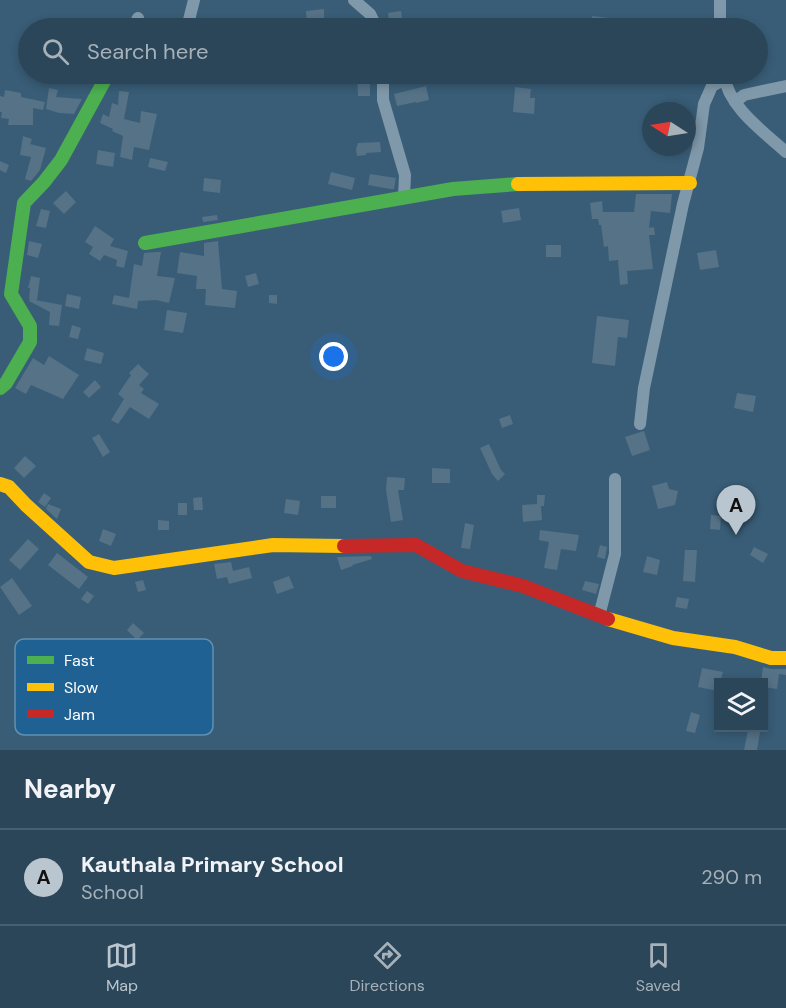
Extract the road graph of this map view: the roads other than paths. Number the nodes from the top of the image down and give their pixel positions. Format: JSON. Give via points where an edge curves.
{"nodes":[{"id":1,"x":194,"y":0,"type":"edge"},
{"id":2,"x":354,"y":0,"type":"edge"},
{"id":3,"x":720,"y":0,"type":"edge"},
{"id":4,"x":190,"y":18,"type":"edge"},
{"id":5,"x":372,"y":18,"type":"edge"},
{"id":6,"x":720,"y":18,"type":"edge"},
{"id":7,"x":103,"y":84,"type":"edge"},
{"id":8,"x":383,"y":84,"type":"edge"},
{"id":9,"x":715,"y":84,"type":"edge"},
{"id":10,"x":727,"y":84,"type":"edge"},
{"id":11,"x":786,"y":86,"type":"edge"},
{"id":12,"x":735,"y":102,"type":"junction"},
{"id":13,"x":786,"y":152,"type":"edge"},
{"id":14,"x":690,"y":183,"type":"junction"},
{"id":15,"x":404,"y":198,"type":"junction"},
{"id":16,"x":145,"y":243,"type":"dead end"},
{"id":17,"x":0,"y":388,"type":"edge"},
{"id":18,"x":640,"y":424,"type":"dead end"},
{"id":19,"x":615,"y":479,"type":"dead end"},
{"id":20,"x":0,"y":484,"type":"edge"},
{"id":21,"x":599,"y":616,"type":"junction"},
{"id":22,"x":786,"y":658,"type":"edge"}],
"edges":[{"from":1,"to":4,"type":"street"},
{"from":2,"to":5,"type":"street"},
{"from":3,"to":6,"type":"street"},
{"from":7,"to":17,"type":"street","via":[[61,160],[24,203],[10,294],[30,326],[30,342]]},
{"from":8,"to":15,"type":"street","via":[[383,100],[405,175]]},
{"from":9,"to":14,"type":"street","via":[[704,104]]},
{"from":10,"to":12,"type":"street"},
{"from":11,"to":12,"type":"street","via":[[744,95]]},
{"from":12,"to":13,"type":"street"},
{"from":14,"to":15,"type":"street","via":[[516,184]]},
{"from":14,"to":18,"type":"street","via":[[644,388]]},
{"from":15,"to":16,"type":"street"},
{"from":19,"to":21,"type":"street","via":[[615,554]]},
{"from":20,"to":21,"type":"street","via":[[9,487],[89,562],[114,568],[273,545],[416,545],[462,571],[523,586]]},
{"from":21,"to":22,"type":"street","via":[[673,639]]}]}
